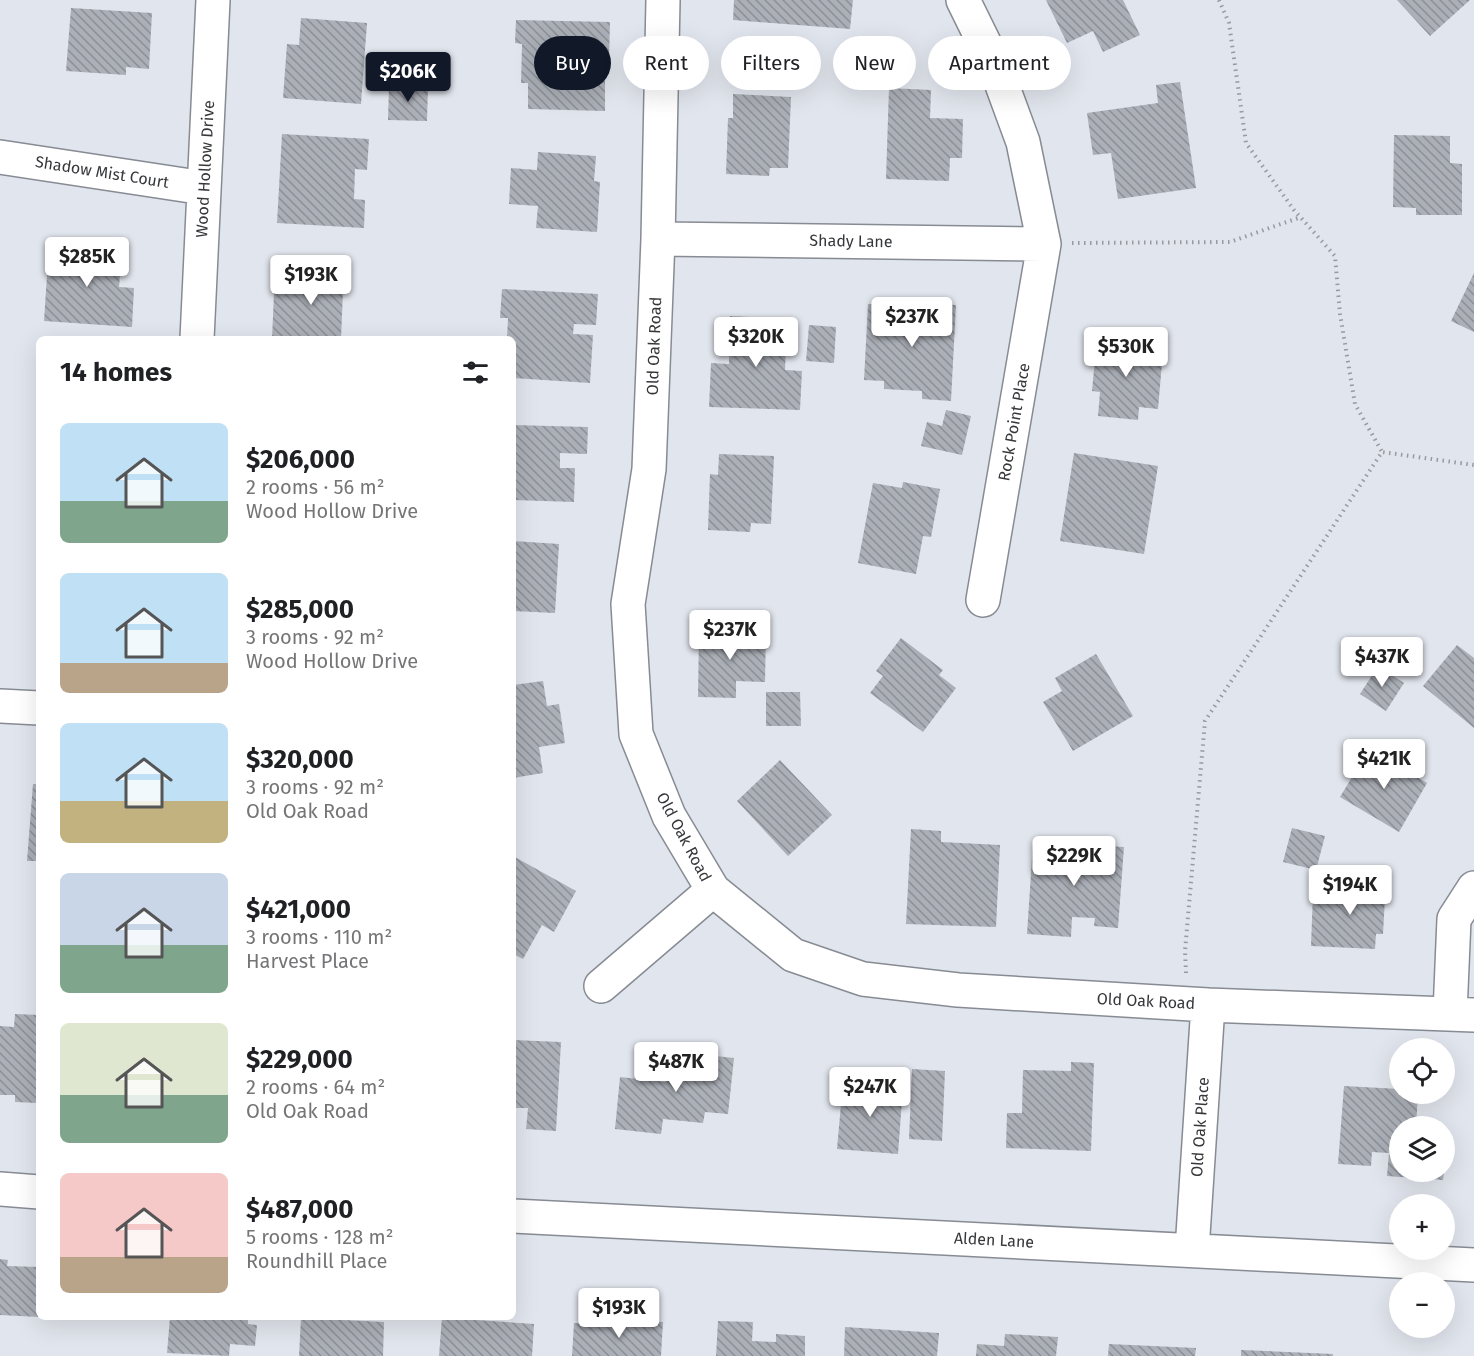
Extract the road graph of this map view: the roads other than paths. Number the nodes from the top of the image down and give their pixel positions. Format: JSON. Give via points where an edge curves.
{"nodes":[{"id":1,"x":213,"y":0,"type":"edge"},
{"id":2,"x":663,"y":0,"type":"edge"},
{"id":3,"x":963,"y":0,"type":"edge"},
{"id":4,"x":0,"y":157,"type":"edge"},
{"id":5,"x":204,"y":188,"type":"junction"},
{"id":6,"x":658,"y":239,"type":"junction"},
{"id":7,"x":1044,"y":244,"type":"junction"},
{"id":8,"x":197,"y":336,"type":"edge"},
{"id":9,"x":983,"y":600,"type":"dead end"},
{"id":10,"x":0,"y":706,"type":"edge"},
{"id":11,"x":36,"y":708,"type":"edge"},
{"id":12,"x":1474,"y":888,"type":"edge"},
{"id":13,"x":713,"y":890,"type":"junction"},
{"id":14,"x":601,"y":986,"type":"dead end"},
{"id":15,"x":1208,"y":1005,"type":"junction"},
{"id":16,"x":1462,"y":1014,"type":"edge"},
{"id":17,"x":0,"y":1189,"type":"edge"},
{"id":18,"x":36,"y":1192,"type":"edge"},
{"id":19,"x":516,"y":1216,"type":"edge"},
{"id":20,"x":1192,"y":1250,"type":"junction"},
{"id":21,"x":1474,"y":1265,"type":"edge"}],
"edges":[{"from":1,"to":5,"type":"street","name":"Wood Hollow Drive"},
{"from":2,"to":6,"type":"street","name":"Old Oak Road"},
{"from":3,"to":7,"type":"street","via":[[994,63],[1023,142]]},
{"from":4,"to":5,"type":"street","name":"Shadow Mist Court"},
{"from":5,"to":8,"type":"street","name":"Wood Hollow Drive"},
{"from":6,"to":7,"type":"street","name":"Shady Lane"},
{"from":6,"to":13,"type":"street","name":"Old Oak Road","via":[[649,469],[628,604],[636,734],[669,816]]},
{"from":7,"to":9,"type":"street","name":"Rock Point Place"},
{"from":10,"to":11,"type":"street"},
{"from":12,"to":16,"type":"street","via":[[1454,919]]},
{"from":13,"to":14,"type":"street"},
{"from":13,"to":15,"type":"street","name":"Old Oak Road","via":[[793,955],[863,979],[958,990]]},
{"from":15,"to":16,"type":"street","name":"Old Oak Road"},
{"from":15,"to":20,"type":"street","name":"Old Oak Place"},
{"from":17,"to":18,"type":"street"},
{"from":19,"to":20,"type":"street","name":"Alden Lane"},
{"from":20,"to":21,"type":"street","name":"Alden Lane"}]}
